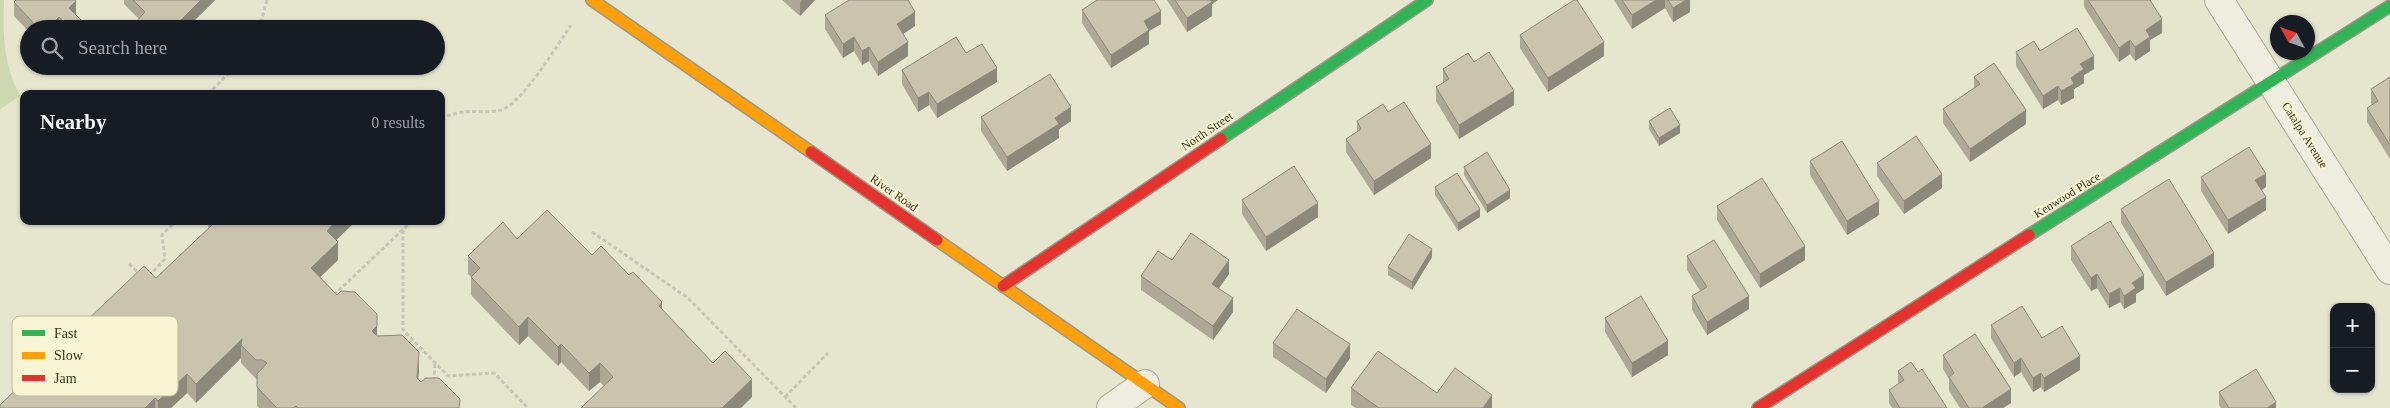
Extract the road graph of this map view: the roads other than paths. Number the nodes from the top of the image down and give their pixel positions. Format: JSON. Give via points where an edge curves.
{"nodes":[{"id":1,"x":592,"y":0,"type":"edge"},
{"id":2,"x":1427,"y":0,"type":"edge"},
{"id":3,"x":2219,"y":0,"type":"edge"},
{"id":4,"x":2390,"y":6,"type":"edge"},
{"id":5,"x":2271,"y":82,"type":"junction"},
{"id":6,"x":2390,"y":270,"type":"edge"},
{"id":7,"x":1003,"y":286,"type":"junction"},
{"id":8,"x":1145,"y":384,"type":"junction"},
{"id":9,"x":1111,"y":408,"type":"edge"},
{"id":10,"x":1180,"y":408,"type":"edge"},
{"id":11,"x":1758,"y":408,"type":"edge"}],
"edges":[{"from":1,"to":7,"type":"street","name":"River Road"},
{"from":2,"to":7,"type":"street","name":"North Street"},
{"from":3,"to":5,"type":"street","name":"Catalpa Avenue"},
{"from":4,"to":5,"type":"street","name":"Kenwood Place"},
{"from":5,"to":6,"type":"street","name":"Catalpa Avenue"},
{"from":5,"to":11,"type":"street","name":"Kenwood Place"},
{"from":7,"to":8,"type":"street","name":"River Road"},
{"from":8,"to":9,"type":"street"},
{"from":8,"to":10,"type":"street","name":"River Road"}]}
